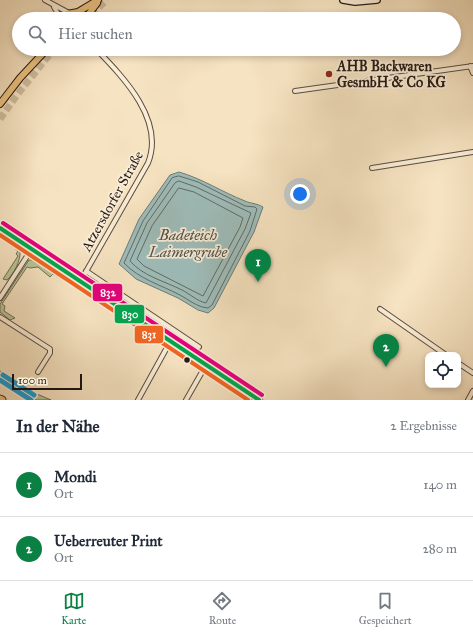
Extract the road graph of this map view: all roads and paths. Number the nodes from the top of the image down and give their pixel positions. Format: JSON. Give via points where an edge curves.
{"nodes":[{"id":1,"x":45,"y":0,"type":"edge"},
{"id":2,"x":99,"y":0,"type":"edge"},
{"id":3,"x":343,"y":0,"type":"edge"},
{"id":4,"x":377,"y":0,"type":"edge"},
{"id":5,"x":52,"y":5,"type":"junction"},
{"id":6,"x":56,"y":12,"type":"edge"},
{"id":7,"x":70,"y":12,"type":"edge"},
{"id":8,"x":74,"y":12,"type":"tunnel mouth"},
{"id":9,"x":89,"y":12,"type":"tunnel mouth"},
{"id":10,"x":40,"y":56,"type":"edge"},
{"id":11,"x":103,"y":56,"type":"edge"},
{"id":12,"x":471,"y":66,"type":"edge"},
{"id":13,"x":473,"y":73,"type":"edge"},
{"id":14,"x":295,"y":91,"type":"dead end"},
{"id":15,"x":0,"y":104,"type":"edge"},
{"id":16,"x":473,"y":152,"type":"edge"},
{"id":17,"x":372,"y":168,"type":"dead end"},
{"id":18,"x":0,"y":228,"type":"edge"},
{"id":19,"x":31,"y":250,"type":"junction"},
{"id":20,"x":86,"y":271,"type":"junction"},
{"id":21,"x":80,"y":282,"type":"junction"},
{"id":22,"x":0,"y":298,"type":"edge"},
{"id":23,"x":380,"y":309,"type":"dead end"},
{"id":24,"x":0,"y":317,"type":"edge"},
{"id":25,"x":170,"y":342,"type":"junction"},
{"id":26,"x":199,"y":347,"type":"dead end"},
{"id":27,"x":442,"y":352,"type":"edge"},
{"id":28,"x":206,"y":365,"type":"junction"},
{"id":29,"x":461,"y":365,"type":"edge"},
{"id":30,"x":38,"y":372,"type":"dead end"},
{"id":31,"x":473,"y":373,"type":"edge"},
{"id":32,"x":473,"y":391,"type":"edge"},
{"id":33,"x":138,"y":400,"type":"edge"},
{"id":34,"x":186,"y":400,"type":"edge"},
{"id":35,"x":259,"y":400,"type":"edge"},
{"id":36,"x":468,"y":400,"type":"edge"}],
"edges":[{"from":1,"to":5,"type":"street"},
{"from":2,"to":8,"type":"main road"},
{"from":2,"to":9,"type":"main road"},
{"from":3,"to":4,"type":"main road"},
{"from":5,"to":6,"type":"street"},
{"from":5,"to":7,"type":"street"},
{"from":10,"to":15,"type":"main road"},
{"from":11,"to":20,"type":"street","name":"Atzersdorfer Straße","via":[[121,75],[134,94],[150,125],[153,146],[148,163]]},
{"from":12,"to":13,"type":"street"},
{"from":12,"to":14,"type":"street"},
{"from":16,"to":17,"type":"street"},
{"from":18,"to":19,"type":"main road"},
{"from":19,"to":21,"type":"main road"},
{"from":19,"to":22,"type":"street"},
{"from":20,"to":21,"type":"street","name":"Atzersdorfer Straße"},
{"from":20,"to":26,"type":"street"},
{"from":21,"to":25,"type":"main road"},
{"from":23,"to":27,"type":"street"},
{"from":24,"to":30,"type":"street","via":[[50,349]]},
{"from":25,"to":28,"type":"main road"},
{"from":25,"to":33,"type":"street"},
{"from":28,"to":34,"type":"street"},
{"from":28,"to":35,"type":"main road"},
{"from":29,"to":31,"type":"street"},
{"from":32,"to":36,"type":"street"}]}
